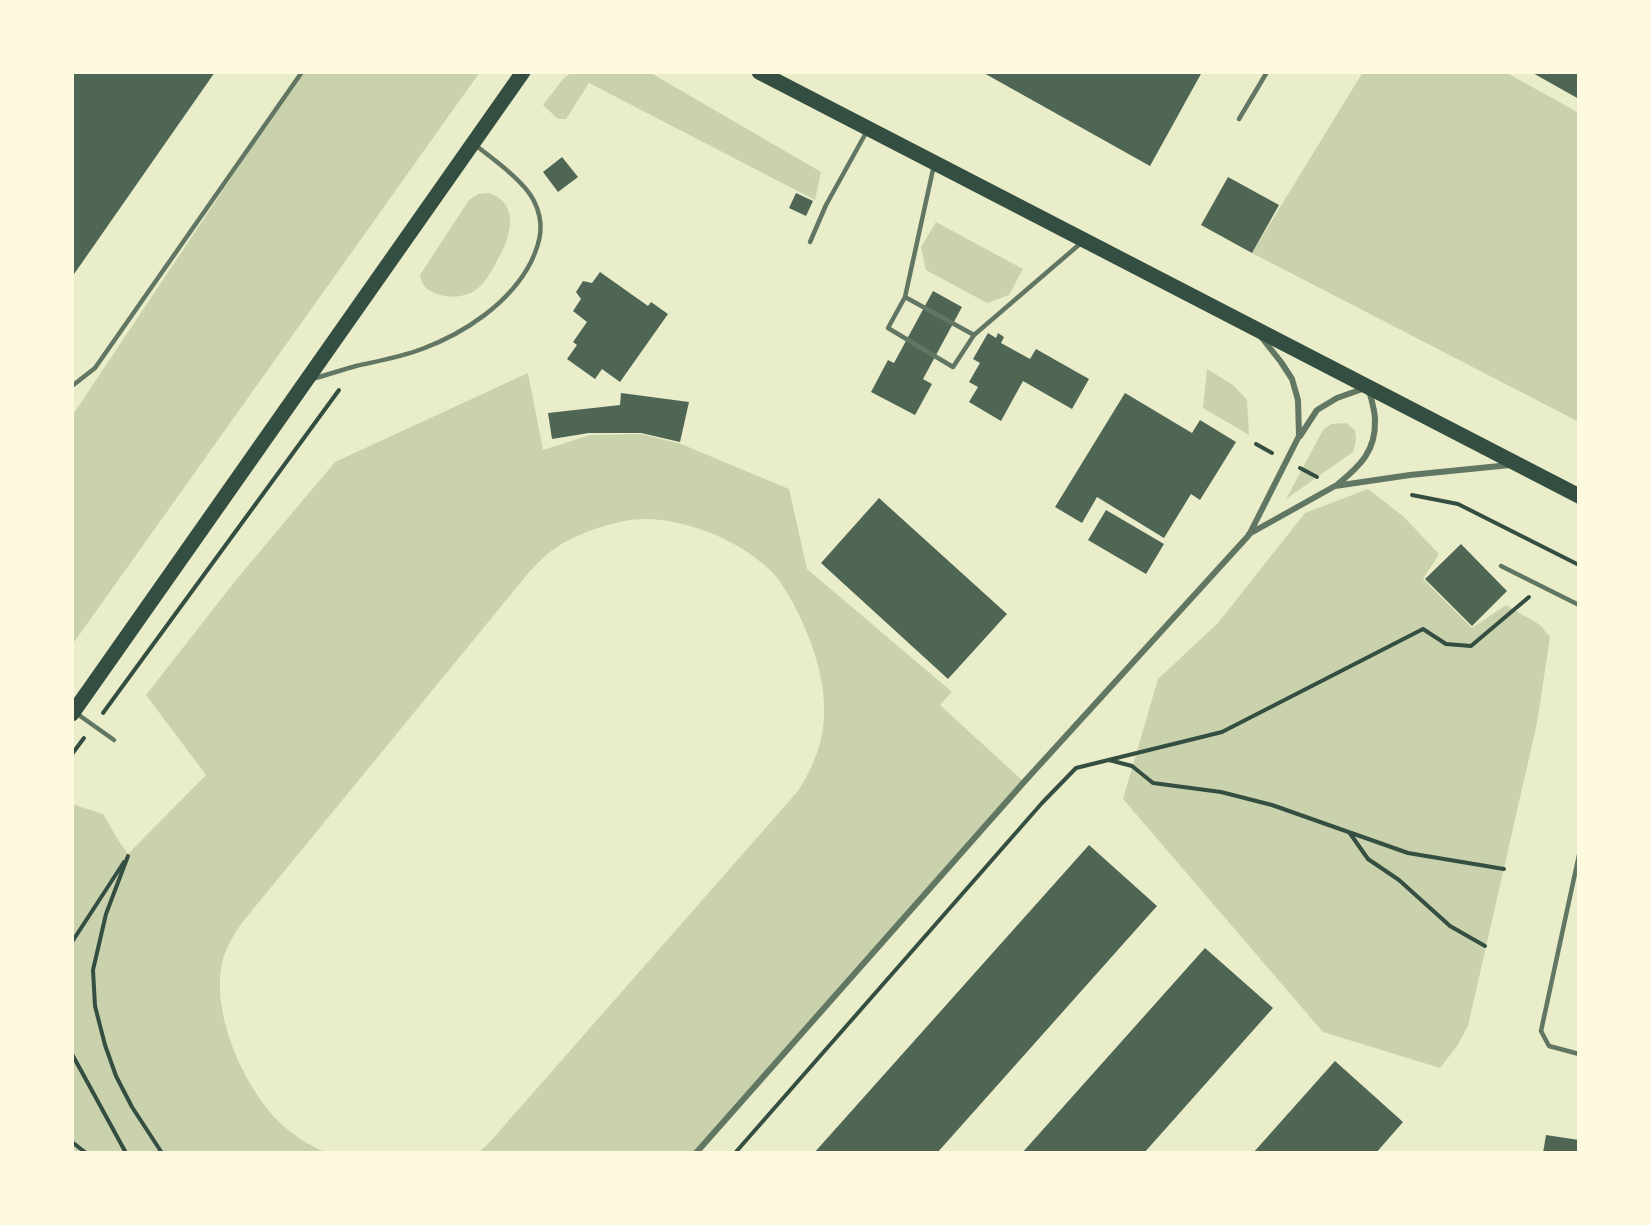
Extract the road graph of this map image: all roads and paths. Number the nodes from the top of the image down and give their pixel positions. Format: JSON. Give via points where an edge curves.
{"nodes":[{"id":1,"x":302,"y":72,"type":"edge"},
{"id":2,"x":523,"y":72,"type":"edge"},
{"id":3,"x":759,"y":72,"type":"edge"},
{"id":4,"x":1267,"y":72,"type":"edge"},
{"id":5,"x":1239,"y":119,"type":"dead end"},
{"id":6,"x":868,"y":129,"type":"junction"},
{"id":7,"x":473,"y":143,"type":"junction"},
{"id":8,"x":935,"y":163,"type":"junction"},
{"id":9,"x":1085,"y":240,"type":"junction"},
{"id":10,"x":810,"y":242,"type":"dead end"},
{"id":11,"x":905,"y":297,"type":"junction"},
{"id":12,"x":1254,"y":328,"type":"junction"},
{"id":13,"x":974,"y":335,"type":"junction"},
{"id":14,"x":356,"y":366,"type":"junction"},
{"id":15,"x":307,"y":380,"type":"junction"},
{"id":16,"x":72,"y":386,"type":"edge"},
{"id":17,"x":1368,"y":387,"type":"junction"},
{"id":18,"x":1299,"y":436,"type":"junction"},
{"id":19,"x":1256,"y":444,"type":"dead end"},
{"id":20,"x":1287,"y":461,"type":"junction"},
{"id":21,"x":1517,"y":464,"type":"junction"},
{"id":22,"x":1335,"y":486,"type":"junction"},
{"id":23,"x":1410,"y":494,"type":"dead end"},
{"id":24,"x":1579,"y":496,"type":"edge"},
{"id":25,"x":1249,"y":535,"type":"junction"},
{"id":26,"x":1579,"y":565,"type":"edge"},
{"id":27,"x":1500,"y":566,"type":"dead end"},
{"id":28,"x":1541,"y":586,"type":"junction"},
{"id":29,"x":1579,"y":605,"type":"edge"},
{"id":30,"x":73,"y":713,"type":"edge"},
{"id":31,"x":94,"y":725,"type":"junction"},
{"id":32,"x":114,"y":740,"type":"dead end"},
{"id":33,"x":72,"y":754,"type":"edge"},
{"id":34,"x":1108,"y":760,"type":"junction"},
{"id":35,"x":1348,"y":832,"type":"junction"},
{"id":36,"x":1579,"y":855,"type":"edge"},
{"id":37,"x":1504,"y":869,"type":"dead end"},
{"id":38,"x":72,"y":942,"type":"edge"},
{"id":39,"x":1485,"y":946,"type":"dead end"},
{"id":40,"x":72,"y":1054,"type":"edge"},
{"id":41,"x":1579,"y":1054,"type":"edge"},
{"id":42,"x":72,"y":1142,"type":"edge"},
{"id":43,"x":86,"y":1153,"type":"edge"},
{"id":44,"x":126,"y":1153,"type":"edge"},
{"id":45,"x":162,"y":1153,"type":"edge"},
{"id":46,"x":696,"y":1153,"type":"edge"},
{"id":47,"x":735,"y":1153,"type":"edge"}],
"edges":[{"from":1,"to":16,"type":"lane","via":[[95,368]]},
{"from":2,"to":7,"type":"main road"},
{"from":3,"to":6,"type":"main road"},
{"from":4,"to":5,"type":"lane"},
{"from":6,"to":8,"type":"main road"},
{"from":6,"to":10,"type":"lane"},
{"from":7,"to":14,"type":"lane","via":[[534,199],[542,220],[538,247],[526,271],[507,295],[478,320],[424,348]]},
{"from":7,"to":15,"type":"main road"},
{"from":8,"to":9,"type":"main road"},
{"from":8,"to":11,"type":"lane"},
{"from":9,"to":12,"type":"main road"},
{"from":9,"to":13,"type":"lane"},
{"from":11,"to":13,"type":"lane"},
{"from":11,"to":13,"type":"lane","via":[[888,328],[953,367]]},
{"from":12,"to":17,"type":"main road"},
{"from":12,"to":18,"type":"street","via":[[1293,379]]},
{"from":14,"to":15,"type":"lane"},
{"from":14,"to":31,"type":"path"},
{"from":15,"to":30,"type":"main road"},
{"from":17,"to":18,"type":"street","via":[[1317,410]]},
{"from":17,"to":21,"type":"main road"},
{"from":17,"to":22,"type":"street","via":[[1376,419],[1373,442],[1359,467]]},
{"from":18,"to":20,"type":"street"},
{"from":19,"to":20,"type":"path"},
{"from":20,"to":22,"type":"path"},
{"from":20,"to":25,"type":"street"},
{"from":21,"to":22,"type":"street"},
{"from":21,"to":24,"type":"main road"},
{"from":22,"to":25,"type":"street"},
{"from":23,"to":26,"type":"path","via":[[1458,504]]},
{"from":25,"to":46,"type":"street"},
{"from":27,"to":28,"type":"lane"},
{"from":28,"to":29,"type":"lane"},
{"from":28,"to":34,"type":"path","via":[[1471,646],[1446,644],[1423,629],[1222,732]]},
{"from":30,"to":31,"type":"lane"},
{"from":31,"to":32,"type":"lane"},
{"from":31,"to":33,"type":"path"},
{"from":34,"to":35,"type":"path","via":[[1132,766],[1153,783],[1272,805]]},
{"from":34,"to":47,"type":"path","via":[[1076,768],[1042,803]]},
{"from":35,"to":37,"type":"path","via":[[1408,853]]},
{"from":35,"to":39,"type":"path","via":[[1368,859],[1399,879],[1450,926]]},
{"from":36,"to":41,"type":"lane","via":[[1541,1031],[1549,1046]]},
{"from":38,"to":45,"type":"path","via":[[128,856],[106,914],[93,970],[95,1006],[116,1076]]},
{"from":40,"to":44,"type":"path"},
{"from":42,"to":43,"type":"path"}]}
